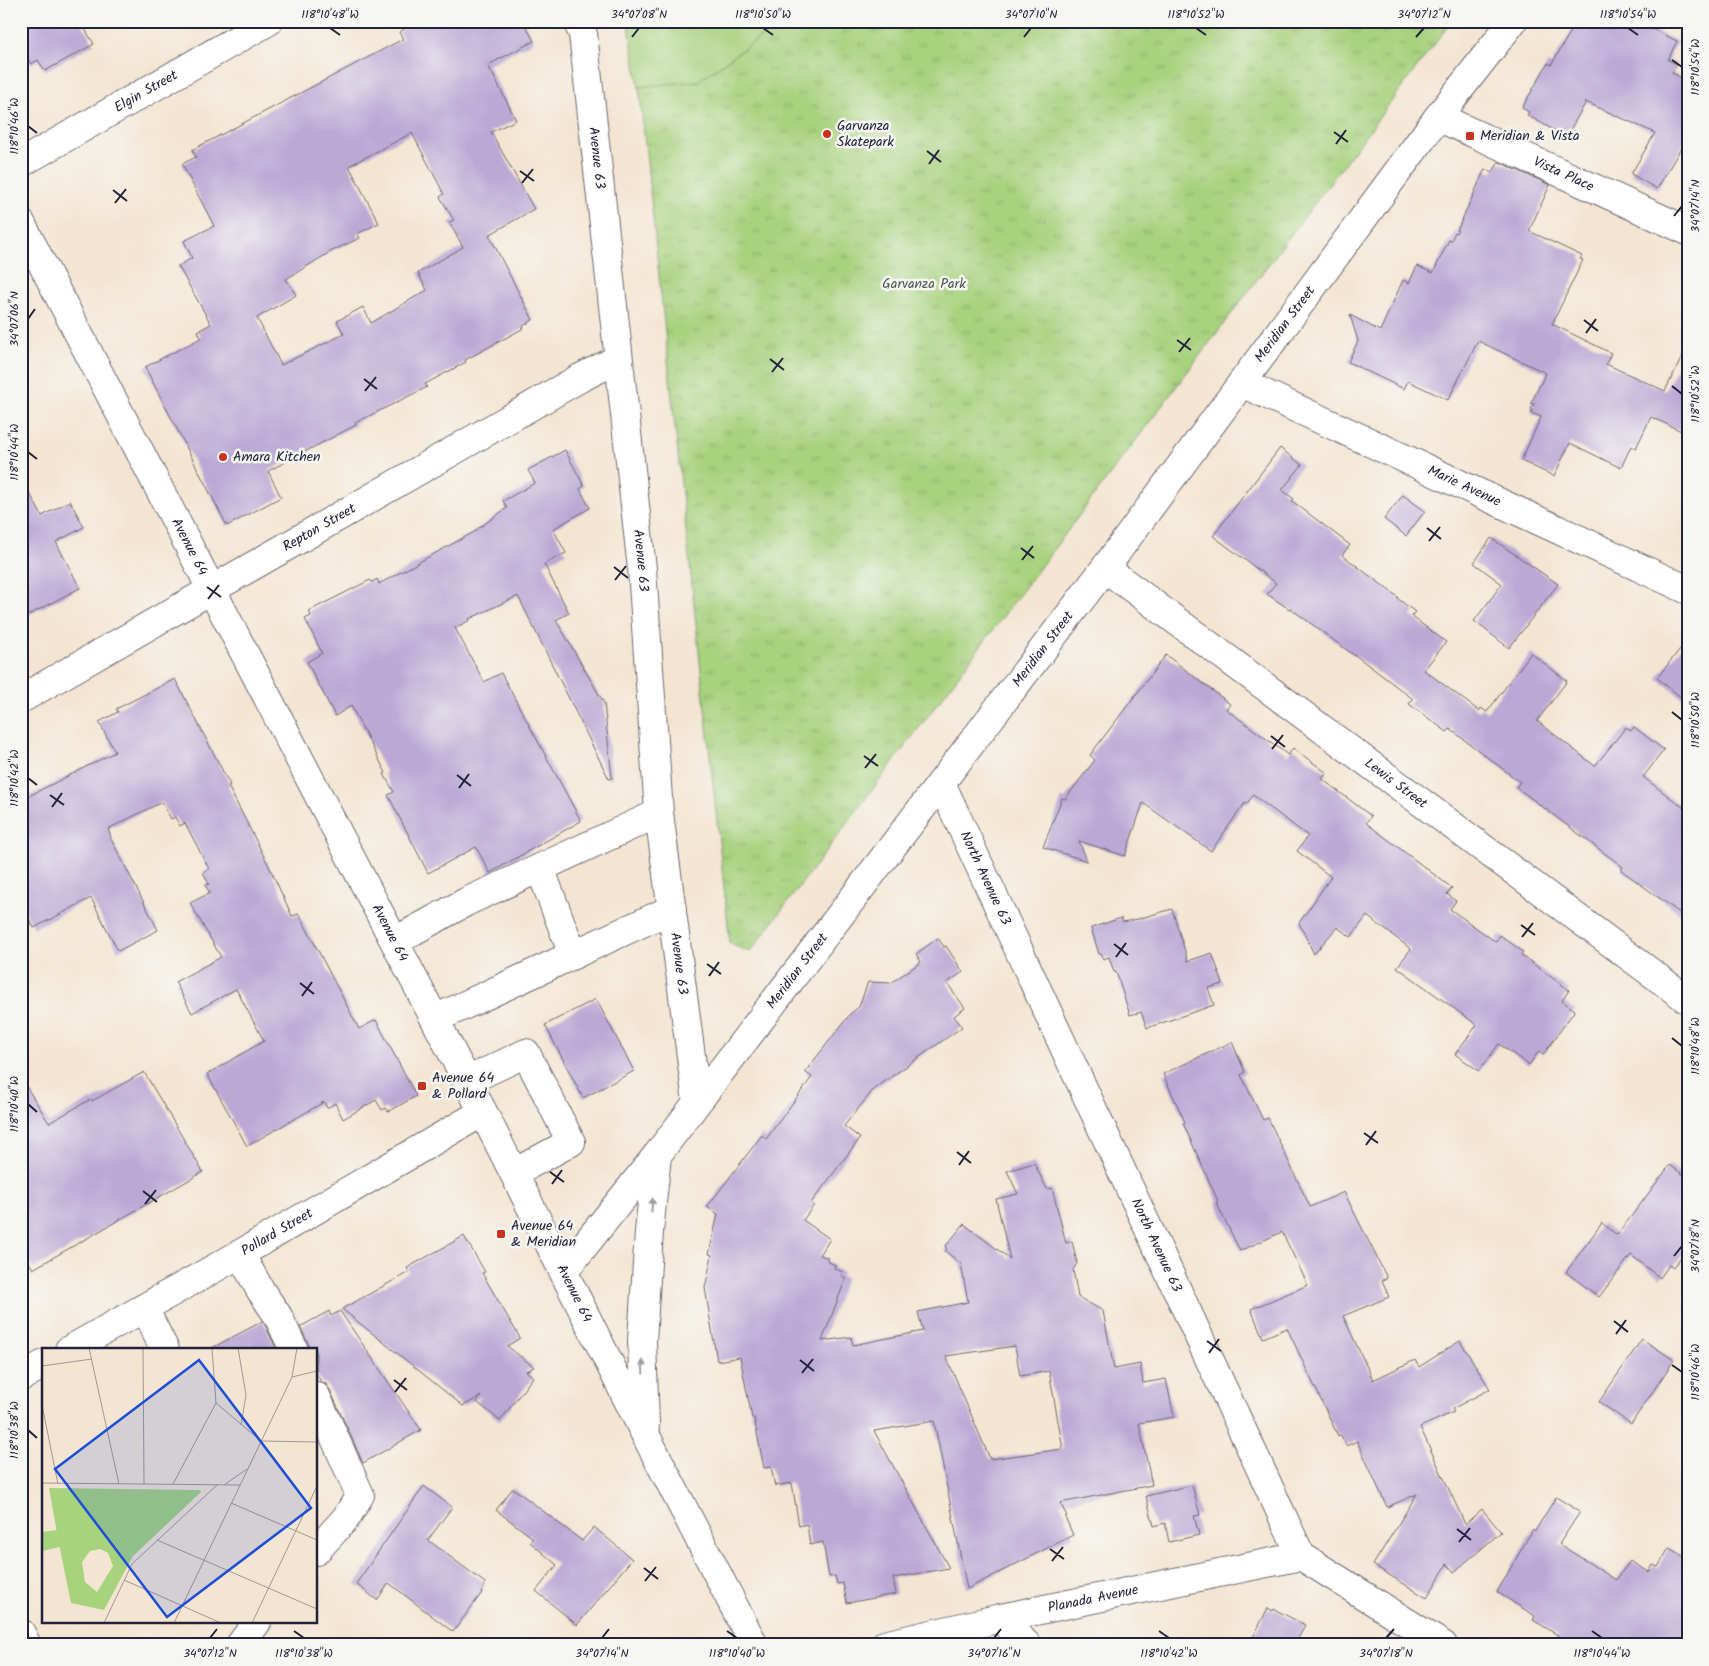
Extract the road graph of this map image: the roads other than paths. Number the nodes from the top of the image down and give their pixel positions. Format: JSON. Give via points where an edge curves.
{"nodes":[{"id":1,"x":270,"y":21,"type":"edge"},
{"id":2,"x":577,"y":21,"type":"edge"},
{"id":3,"x":1507,"y":23,"type":"edge"},
{"id":4,"x":236,"y":29,"type":"edge"},
{"id":5,"x":1438,"y":117,"type":"junction"},
{"id":6,"x":21,"y":163,"type":"edge"},
{"id":7,"x":21,"y":223,"type":"edge"},
{"id":8,"x":1688,"y":230,"type":"edge"},
{"id":9,"x":618,"y":359,"type":"junction"},
{"id":10,"x":1242,"y":383,"type":"junction"},
{"id":11,"x":1105,"y":568,"type":"junction"},
{"id":12,"x":212,"y":590,"type":"junction"},
{"id":13,"x":1688,"y":590,"type":"edge"},
{"id":14,"x":21,"y":699,"type":"edge"},
{"id":15,"x":941,"y":784,"type":"junction"},
{"id":16,"x":659,"y":813,"type":"junction"},
{"id":17,"x":540,"y":868,"type":"junction"},
{"id":18,"x":672,"y":909,"type":"junction"},
{"id":19,"x":395,"y":942,"type":"junction"},
{"id":20,"x":573,"y":955,"type":"junction"},
{"id":21,"x":1688,"y":1000,"type":"edge"},
{"id":22,"x":435,"y":1019,"type":"junction"},
{"id":23,"x":467,"y":1080,"type":"junction"},
{"id":24,"x":697,"y":1102,"type":"junction"},
{"id":25,"x":483,"y":1112,"type":"junction"},
{"id":26,"x":657,"y":1155,"type":"junction"},
{"id":27,"x":514,"y":1173,"type":"junction"},
{"id":28,"x":240,"y":1254,"type":"junction"},
{"id":29,"x":564,"y":1271,"type":"junction"},
{"id":30,"x":144,"y":1308,"type":"junction"},
{"id":31,"x":74,"y":1348,"type":"edge"},
{"id":32,"x":164,"y":1348,"type":"edge"},
{"id":33,"x":293,"y":1348,"type":"edge"},
{"id":34,"x":42,"y":1365,"type":"edge"},
{"id":35,"x":21,"y":1377,"type":"edge"},
{"id":36,"x":318,"y":1400,"type":"edge"},
{"id":37,"x":645,"y":1434,"type":"junction"},
{"id":38,"x":318,"y":1549,"type":"edge"},
{"id":39,"x":1302,"y":1556,"type":"junction"},
{"id":40,"x":1001,"y":1618,"type":"junction"},
{"id":41,"x":256,"y":1624,"type":"edge"},
{"id":42,"x":21,"y":1633,"type":"edge"},
{"id":43,"x":27,"y":1645,"type":"edge"},
{"id":44,"x":240,"y":1645,"type":"edge"},
{"id":45,"x":754,"y":1645,"type":"edge"},
{"id":46,"x":884,"y":1645,"type":"edge"},
{"id":47,"x":1027,"y":1645,"type":"edge"},
{"id":48,"x":1443,"y":1645,"type":"edge"}],
"edges":[{"from":1,"to":4,"type":"street","name":"Elgin Street"},
{"from":2,"to":9,"type":"street","name":"Avenue 63","via":[[584,34]]},
{"from":3,"to":5,"type":"street","name":"Meridian Street"},
{"from":4,"to":6,"type":"street","name":"Elgin Street"},
{"from":5,"to":8,"type":"street","name":"Vista Place"},
{"from":5,"to":10,"type":"street","name":"Meridian Street"},
{"from":7,"to":12,"type":"street","name":"Avenue 64"},
{"from":9,"to":12,"type":"street","name":"Repton Street"},
{"from":9,"to":16,"type":"street","name":"Avenue 63","via":[[642,569]]},
{"from":10,"to":11,"type":"street","name":"Meridian Street"},
{"from":10,"to":13,"type":"street","name":"Marie Avenue"},
{"from":11,"to":15,"type":"street","name":"Meridian Street"},
{"from":11,"to":21,"type":"street","name":"Lewis Street"},
{"from":12,"to":14,"type":"street","name":"Repton Street"},
{"from":12,"to":19,"type":"street","name":"Avenue 64"},
{"from":15,"to":24,"type":"street","name":"Meridian Street"},
{"from":15,"to":39,"type":"street","name":"North Avenue 63"},
{"from":16,"to":17,"type":"street"},
{"from":16,"to":18,"type":"street","name":"Avenue 63"},
{"from":17,"to":19,"type":"street","via":[[466,902]]},
{"from":17,"to":20,"type":"street"},
{"from":18,"to":20,"type":"street"},
{"from":18,"to":24,"type":"street","name":"Avenue 63"},
{"from":19,"to":22,"type":"street","name":"Avenue 64"},
{"from":20,"to":22,"type":"street"},
{"from":22,"to":23,"type":"street","name":"Avenue 64"},
{"from":23,"to":25,"type":"street","name":"Avenue 64"},
{"from":23,"to":27,"type":"street","via":[[526,1053],[558,1115],[571,1142]]},
{"from":24,"to":26,"type":"street","name":"Meridian Street"},
{"from":25,"to":27,"type":"street","name":"Avenue 64"},
{"from":25,"to":28,"type":"street","name":"Pollard Street"},
{"from":26,"to":29,"type":"street","name":"Meridian Street"},
{"from":37,"to":26,"type":"street","one_way":true,"via":[[642,1341]]},
{"from":27,"to":29,"type":"street","name":"Avenue 64"},
{"from":28,"to":30,"type":"street","name":"Pollard Street"},
{"from":28,"to":33,"type":"street","via":[[278,1316]]},
{"from":29,"to":37,"type":"street","name":"Avenue 64"},
{"from":30,"to":31,"type":"street","name":"Pollard Street"},
{"from":30,"to":32,"type":"street"},
{"from":34,"to":35,"type":"street"},
{"from":36,"to":38,"type":"street","via":[[360,1495],[346,1518]]},
{"from":37,"to":45,"type":"street","name":"Avenue 64"},
{"from":39,"to":40,"type":"street","name":"Planada Avenue"},
{"from":39,"to":48,"type":"street"},
{"from":40,"to":46,"type":"street","name":"Planada Avenue"},
{"from":40,"to":47,"type":"street"},
{"from":41,"to":44,"type":"street"},
{"from":42,"to":43,"type":"street"}]}
